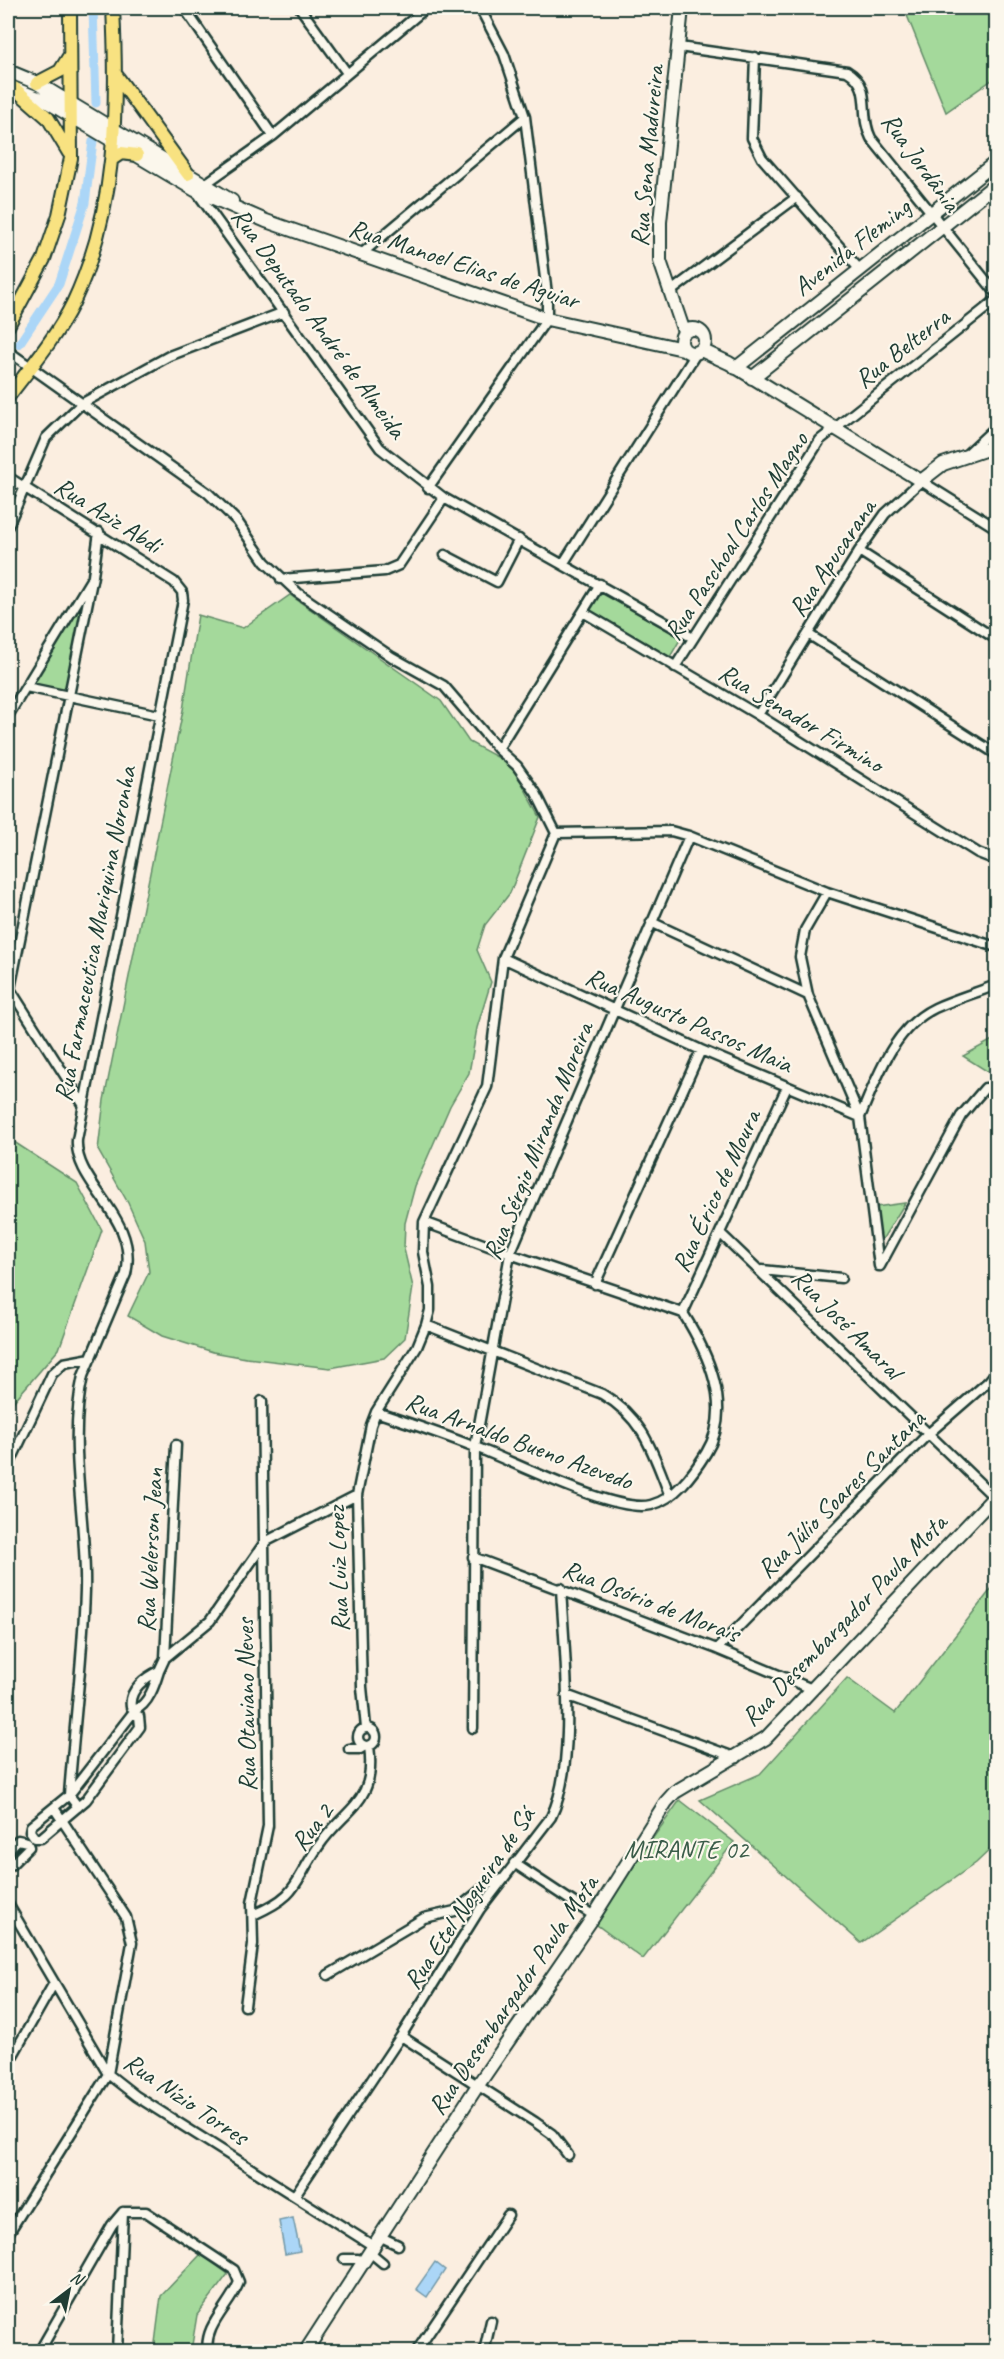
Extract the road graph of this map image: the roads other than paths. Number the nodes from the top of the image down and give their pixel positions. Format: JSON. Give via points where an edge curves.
{"nodes":[{"id":1,"x":70,"y":8,"type":"edge"},
{"id":2,"x":113,"y":8,"type":"edge"},
{"id":3,"x":184,"y":8,"type":"edge"},
{"id":4,"x":300,"y":8,"type":"edge"},
{"id":5,"x":423,"y":8,"type":"edge"},
{"id":6,"x":480,"y":8,"type":"edge"},
{"id":7,"x":682,"y":8,"type":"edge"},
{"id":8,"x":679,"y":47,"type":"junction"},
{"id":9,"x":72,"y":48,"type":"junction"},
{"id":10,"x":755,"y":57,"type":"junction"},
{"id":11,"x":8,"y":71,"type":"edge"},
{"id":12,"x":347,"y":73,"type":"junction"},
{"id":13,"x":116,"y":75,"type":"junction"},
{"id":14,"x":37,"y":83,"type":"junction"},
{"id":15,"x":11,"y":87,"type":"edge"},
{"id":16,"x":71,"y":104,"type":"junction"},
{"id":17,"x":71,"y":117,"type":"junction"},
{"id":18,"x":525,"y":117,"type":"junction"},
{"id":19,"x":114,"y":136,"type":"junction"},
{"id":20,"x":273,"y":136,"type":"junction"},
{"id":21,"x":137,"y":155,"type":"junction"},
{"id":22,"x":71,"y":158,"type":"junction"},
{"id":23,"x":112,"y":159,"type":"junction"},
{"id":24,"x":996,"y":162,"type":"edge"},
{"id":25,"x":188,"y":174,"type":"junction"},
{"id":26,"x":996,"y":184,"type":"edge"},
{"id":27,"x":200,"y":187,"type":"junction"},
{"id":28,"x":797,"y":197,"type":"junction"},
{"id":29,"x":932,"y":213,"type":"junction"},
{"id":30,"x":942,"y":227,"type":"junction"},
{"id":31,"x":360,"y":255,"type":"junction"},
{"id":32,"x":860,"y":270,"type":"junction"},
{"id":33,"x":670,"y":292,"type":"junction"},
{"id":34,"x":996,"y":293,"type":"edge"},
{"id":35,"x":996,"y":300,"type":"edge"},
{"id":36,"x":676,"y":307,"type":"junction"},
{"id":37,"x":284,"y":312,"type":"junction"},
{"id":38,"x":547,"y":319,"type":"junction"},
{"id":39,"x":8,"y":326,"type":"edge"},
{"id":40,"x":683,"y":333,"type":"junction"},
{"id":41,"x":651,"y":341,"type":"junction"},
{"id":42,"x":695,"y":345,"type":"junction"},
{"id":43,"x":8,"y":351,"type":"edge"},
{"id":44,"x":26,"y":363,"type":"junction"},
{"id":45,"x":733,"y":366,"type":"junction"},
{"id":46,"x":752,"y":378,"type":"junction"},
{"id":47,"x":8,"y":397,"type":"edge"},
{"id":48,"x":81,"y":404,"type":"junction"},
{"id":49,"x":996,"y":427,"type":"edge"},
{"id":50,"x":833,"y":429,"type":"junction"},
{"id":51,"x":996,"y":447,"type":"edge"},
{"id":52,"x":965,"y":456,"type":"junction"},
{"id":53,"x":8,"y":477,"type":"edge"},
{"id":54,"x":921,"y":481,"type":"junction"},
{"id":55,"x":24,"y":488,"type":"junction"},
{"id":56,"x":428,"y":488,"type":"junction"},
{"id":57,"x":444,"y":498,"type":"junction"},
{"id":58,"x":8,"y":526,"type":"edge"},
{"id":59,"x":996,"y":528,"type":"edge"},
{"id":60,"x":99,"y":532,"type":"junction"},
{"id":61,"x":519,"y":539,"type":"junction"},
{"id":62,"x":859,"y":551,"type":"junction"},
{"id":63,"x":445,"y":555,"type":"dead end"},
{"id":64,"x":563,"y":564,"type":"junction"},
{"id":65,"x":93,"y":576,"type":"junction"},
{"id":66,"x":281,"y":579,"type":"junction"},
{"id":67,"x":600,"y":584,"type":"junction"},
{"id":68,"x":182,"y":592,"type":"joint"},
{"id":69,"x":583,"y":612,"type":"junction"},
{"id":70,"x":808,"y":634,"type":"junction"},
{"id":71,"x":693,"y":638,"type":"junction"},
{"id":72,"x":996,"y":639,"type":"edge"},
{"id":73,"x":675,"y":667,"type":"junction"},
{"id":74,"x":26,"y":687,"type":"junction"},
{"id":75,"x":69,"y":695,"type":"junction"},
{"id":76,"x":159,"y":715,"type":"junction"},
{"id":77,"x":758,"y":715,"type":"junction"},
{"id":78,"x":8,"y":716,"type":"edge"},
{"id":79,"x":498,"y":749,"type":"junction"},
{"id":80,"x":996,"y":754,"type":"edge"},
{"id":81,"x":556,"y":833,"type":"junction"},
{"id":82,"x":689,"y":836,"type":"junction"},
{"id":83,"x":996,"y":860,"type":"edge"},
{"id":84,"x":827,"y":892,"type":"junction"},
{"id":85,"x":651,"y":922,"type":"junction"},
{"id":86,"x":996,"y":947,"type":"edge"},
{"id":87,"x":503,"y":958,"type":"junction"},
{"id":88,"x":996,"y":985,"type":"edge"},
{"id":89,"x":9,"y":987,"type":"edge"},
{"id":90,"x":808,"y":995,"type":"junction"},
{"id":91,"x":615,"y":1010,"type":"junction"},
{"id":92,"x":701,"y":1050,"type":"junction"},
{"id":93,"x":787,"y":1087,"type":"junction"},
{"id":94,"x":996,"y":1088,"type":"edge"},
{"id":95,"x":83,"y":1104,"type":"junction"},
{"id":96,"x":860,"y":1117,"type":"junction"},
{"id":97,"x":424,"y":1222,"type":"junction"},
{"id":98,"x":720,"y":1233,"type":"junction"},
{"id":99,"x":510,"y":1254,"type":"junction"},
{"id":100,"x":762,"y":1270,"type":"junction"},
{"id":101,"x":841,"y":1278,"type":"dead end"},
{"id":102,"x":595,"y":1284,"type":"junction"},
{"id":103,"x":683,"y":1313,"type":"junction"},
{"id":104,"x":426,"y":1326,"type":"junction"},
{"id":105,"x":491,"y":1350,"type":"junction"},
{"id":106,"x":91,"y":1358,"type":"junction"},
{"id":107,"x":996,"y":1372,"type":"edge"},
{"id":108,"x":262,"y":1401,"type":"dead end"},
{"id":109,"x":376,"y":1412,"type":"junction"},
{"id":110,"x":928,"y":1434,"type":"junction"},
{"id":111,"x":176,"y":1445,"type":"dead end"},
{"id":112,"x":475,"y":1447,"type":"junction"},
{"id":113,"x":8,"y":1467,"type":"edge"},
{"id":114,"x":357,"y":1495,"type":"junction"},
{"id":115,"x":670,"y":1496,"type":"junction"},
{"id":116,"x":995,"y":1496,"type":"edge"},
{"id":117,"x":265,"y":1542,"type":"junction"},
{"id":118,"x":473,"y":1557,"type":"junction"},
{"id":119,"x":561,"y":1588,"type":"junction"},
{"id":120,"x":717,"y":1649,"type":"junction"},
{"id":121,"x":165,"y":1658,"type":"junction"},
{"id":122,"x":159,"y":1671,"type":"dead end"},
{"id":123,"x":812,"y":1689,"type":"junction"},
{"id":124,"x":566,"y":1695,"type":"junction"},
{"id":125,"x":366,"y":1728,"type":"junction"},
{"id":126,"x":473,"y":1728,"type":"dead end"},
{"id":127,"x":367,"y":1746,"type":"junction"},
{"id":128,"x":349,"y":1749,"type":"dead end"},
{"id":129,"x":737,"y":1758,"type":"junction"},
{"id":130,"x":69,"y":1795,"type":"junction"},
{"id":131,"x":78,"y":1806,"type":"junction"},
{"id":132,"x":54,"y":1808,"type":"junction"},
{"id":133,"x":63,"y":1820,"type":"junction"},
{"id":134,"x":8,"y":1850,"type":"edge"},
{"id":135,"x":514,"y":1863,"type":"junction"},
{"id":136,"x":8,"y":1868,"type":"edge"},
{"id":137,"x":501,"y":1879,"type":"junction"},
{"id":138,"x":8,"y":1904,"type":"edge"},
{"id":139,"x":253,"y":1915,"type":"junction"},
{"id":140,"x":594,"y":1916,"type":"junction"},
{"id":141,"x":328,"y":1976,"type":"dead end"},
{"id":142,"x":54,"y":1983,"type":"junction"},
{"id":143,"x":245,"y":2006,"type":"dead end"},
{"id":144,"x":401,"y":2036,"type":"junction"},
{"id":145,"x":8,"y":2064,"type":"edge"},
{"id":146,"x":108,"y":2074,"type":"junction"},
{"id":147,"x":478,"y":2085,"type":"junction"},
{"id":148,"x":568,"y":2155,"type":"dead end"},
{"id":149,"x":295,"y":2195,"type":"junction"},
{"id":150,"x":123,"y":2212,"type":"junction"},
{"id":151,"x":508,"y":2215,"type":"dead end"},
{"id":152,"x":8,"y":2234,"type":"edge"},
{"id":153,"x":398,"y":2245,"type":"dead end"},
{"id":154,"x":373,"y":2250,"type":"junction"},
{"id":155,"x":344,"y":2259,"type":"dead end"},
{"id":156,"x":383,"y":2263,"type":"dead end"},
{"id":157,"x":491,"y":2320,"type":"dead end"},
{"id":158,"x":39,"y":2352,"type":"edge"},
{"id":159,"x":117,"y":2352,"type":"edge"},
{"id":160,"x":208,"y":2352,"type":"edge"},
{"id":161,"x":305,"y":2352,"type":"edge"},
{"id":162,"x":416,"y":2352,"type":"edge"},
{"id":163,"x":484,"y":2352,"type":"edge"}],
"edges":[{"from":1,"to":9,"type":"main road"},
{"from":2,"to":13,"type":"main road"},
{"from":3,"to":20,"type":"street"},
{"from":4,"to":12,"type":"street"},
{"from":5,"to":12,"type":"street"},
{"from":6,"to":18,"type":"street","via":[[504,54]]},
{"from":7,"to":8,"type":"main road","name":"Rua Sena Madureira"},
{"from":8,"to":10,"type":"street","name":"Rua Jordânia"},
{"from":8,"to":33,"type":"main road","name":"Rua Sena Madureira","via":[[660,222],[660,261]]},
{"from":9,"to":14,"type":"main road","via":[[60,71]]},
{"from":9,"to":16,"type":"main road"},
{"from":10,"to":28,"type":"street","via":[[752,138],[762,158]]},
{"from":10,"to":29,"type":"street","name":"Rua Jordânia","via":[[847,71],[856,76],[864,92],[863,118],[871,138]]},
{"from":11,"to":14,"type":"main road","name":"Rua Manoel Elias de Aguiar"},
{"from":12,"to":20,"type":"street"},
{"from":13,"to":19,"type":"main road"},
{"from":13,"to":25,"type":"main road"},
{"from":14,"to":16,"type":"main road","name":"Rua Manoel Elias de Aguiar"},
{"from":15,"to":17,"type":"main road","name":"Rua Manoel Elias de Aguiar","via":[[46,101]]},
{"from":15,"to":22,"type":"main road","via":[[48,118]]},
{"from":16,"to":17,"type":"main road"},
{"from":16,"to":19,"type":"main road","name":"Rua Manoel Elias de Aguiar"},
{"from":17,"to":19,"type":"main road","name":"Rua Manoel Elias de Aguiar"},
{"from":17,"to":22,"type":"main road"},
{"from":18,"to":31,"type":"street"},
{"from":18,"to":38,"type":"street"},
{"from":19,"to":21,"type":"main road","name":"Rua Manoel Elias de Aguiar"},
{"from":19,"to":23,"type":"main road"},
{"from":19,"to":25,"type":"main road","name":"Rua Manoel Elias de Aguiar"},
{"from":20,"to":27,"type":"street"},
{"from":21,"to":23,"type":"main road","via":[[121,153]]},
{"from":21,"to":27,"type":"main road","name":"Rua Manoel Elias de Aguiar"},
{"from":22,"to":39,"type":"main road","via":[[59,216],[44,260]]},
{"from":23,"to":44,"type":"main road","via":[[103,212],[72,304]]},
{"from":24,"to":29,"type":"main road","name":"Avenida Fleming"},
{"from":25,"to":27,"type":"main road","name":"Rua Manoel Elias de Aguiar"},
{"from":26,"to":30,"type":"main road","name":"Avenida Fleming"},
{"from":27,"to":31,"type":"main road","name":"Rua Manoel Elias de Aguiar","via":[[266,220]]},
{"from":27,"to":37,"type":"street","name":"Rua Deputado André de Almeida"},
{"from":28,"to":32,"type":"street"},
{"from":28,"to":33,"type":"street"},
{"from":29,"to":30,"type":"street","name":"Rua Jordânia"},
{"from":29,"to":32,"type":"main road","name":"Avenida Fleming"},
{"from":30,"to":34,"type":"street","name":"Rua Jordânia"},
{"from":30,"to":46,"type":"main road","name":"Avenida Fleming"},
{"from":31,"to":38,"type":"main road","name":"Rua Manoel Elias de Aguiar"},
{"from":32,"to":45,"type":"main road","name":"Avenida Fleming"},
{"from":33,"to":36,"type":"main road","name":"Rua Sena Madureira"},
{"from":35,"to":50,"type":"street","name":"Rua Belterra"},
{"from":36,"to":40,"type":"main road","name":"Rua Sena Madureira"},
{"from":36,"to":42,"type":"main road","name":"Rua Sena Madureira"},
{"from":37,"to":48,"type":"street","via":[[169,356]]},
{"from":37,"to":56,"type":"street","name":"Rua Deputado André de Almeida","via":[[380,448]]},
{"from":38,"to":41,"type":"main road","name":"Rua Manoel Elias de Aguiar"},
{"from":38,"to":56,"type":"street"},
{"from":40,"to":41,"type":"main road","name":"Rua Manoel Elias de Aguiar"},
{"from":40,"to":42,"type":"main road","name":"Rua Manoel Elias de Aguiar","via":[[690,328]]},
{"from":41,"to":42,"type":"main road","name":"Rua Manoel Elias de Aguiar"},
{"from":42,"to":45,"type":"main road","name":"Rua Sena Madureira"},
{"from":42,"to":64,"type":"street","via":[[687,368]]},
{"from":43,"to":44,"type":"street"},
{"from":44,"to":47,"type":"main road"},
{"from":44,"to":48,"type":"street"},
{"from":45,"to":46,"type":"main road","name":"Rua Sena Madureira"},
{"from":46,"to":50,"type":"main road","name":"Rua Sena Madureira"},
{"from":48,"to":55,"type":"street","via":[[46,438]]},
{"from":48,"to":66,"type":"street","via":[[223,505]]},
{"from":49,"to":52,"type":"street","name":"Rua Apucarana"},
{"from":50,"to":54,"type":"main road","name":"Rua Sena Madureira"},
{"from":50,"to":71,"type":"street","name":"Rua Paschoal Carlos Magno","via":[[820,440]]},
{"from":51,"to":52,"type":"main road"},
{"from":52,"to":54,"type":"main road","name":"Rua Apucarana","via":[[943,464]]},
{"from":53,"to":55,"type":"street","name":"Rua Aziz Abdi"},
{"from":54,"to":59,"type":"street"},
{"from":54,"to":62,"type":"street","name":"Rua Apucarana","via":[[885,514]]},
{"from":55,"to":58,"type":"street"},
{"from":55,"to":60,"type":"street","name":"Rua Aziz Abdi"},
{"from":56,"to":57,"type":"street","name":"Rua Deputado André de Almeida"},
{"from":57,"to":61,"type":"street","name":"Rua Deputado André de Almeida"},
{"from":57,"to":66,"type":"street","via":[[399,565],[385,571]]},
{"from":60,"to":65,"type":"street"},
{"from":60,"to":68,"type":"street","name":"Rua Aziz Abdi","via":[[174,582]]},
{"from":61,"to":63,"type":"street","via":[[496,582]]},
{"from":61,"to":64,"type":"street","name":"Rua Deputado André de Almeida"},
{"from":62,"to":70,"type":"street","name":"Rua Apucarana"},
{"from":62,"to":72,"type":"street"},
{"from":64,"to":67,"type":"street","name":"Rua Deputado André de Almeida"},
{"from":65,"to":74,"type":"street"},
{"from":65,"to":75,"type":"street"},
{"from":66,"to":79,"type":"street","via":[[392,657],[444,686]]},
{"from":67,"to":69,"type":"street"},
{"from":67,"to":71,"type":"street","name":"Rua Deputado André de Almeida"},
{"from":68,"to":76,"type":"street","name":"Rua Farmaceutica Mariquina Noronha"},
{"from":69,"to":73,"type":"street","name":"Rua Senador Firmino"},
{"from":69,"to":79,"type":"street"},
{"from":70,"to":77,"type":"street","name":"Rua Apucarana"},
{"from":70,"to":80,"type":"street"},
{"from":71,"to":73,"type":"street","name":"Rua Paschoal Carlos Magno"},
{"from":73,"to":77,"type":"street","name":"Rua Senador Firmino"},
{"from":74,"to":75,"type":"street"},
{"from":74,"to":78,"type":"street"},
{"from":75,"to":76,"type":"street"},
{"from":75,"to":89,"type":"street"},
{"from":76,"to":95,"type":"street","name":"Rua Farmaceutica Mariquina Noronha"},
{"from":77,"to":83,"type":"street","name":"Rua Senador Firmino","via":[[978,853]]},
{"from":79,"to":81,"type":"street","via":[[536,792]]},
{"from":81,"to":82,"type":"street","via":[[671,831]]},
{"from":81,"to":87,"type":"street"},
{"from":82,"to":84,"type":"street"},
{"from":82,"to":85,"type":"street","name":"Rua Sérgio Miranda Moreira"},
{"from":84,"to":86,"type":"street"},
{"from":84,"to":90,"type":"street","via":[[805,930],[800,957]]},
{"from":85,"to":90,"type":"street"},
{"from":85,"to":91,"type":"street","name":"Rua Sérgio Miranda Moreira"},
{"from":87,"to":91,"type":"street","name":"Rua Augusto Passos Maia"},
{"from":87,"to":97,"type":"street","via":[[487,1087]]},
{"from":88,"to":96,"type":"street","via":[[934,1009],[915,1022],[888,1054]]},
{"from":89,"to":95,"type":"street"},
{"from":90,"to":96,"type":"street"},
{"from":91,"to":92,"type":"street","name":"Rua Augusto Passos Maia"},
{"from":91,"to":99,"type":"street","name":"Rua Sérgio Miranda Moreira"},
{"from":92,"to":93,"type":"street","name":"Rua Augusto Passos Maia"},
{"from":92,"to":102,"type":"street"},
{"from":93,"to":96,"type":"street","name":"Rua Augusto Passos Maia"},
{"from":93,"to":98,"type":"street","name":"Rua Érico de Moura"},
{"from":94,"to":96,"type":"street","via":[[985,1088],[961,1116],[879,1266]]},
{"from":95,"to":106,"type":"street","name":"Rua Farmaceutica Mariquina Noronha","via":[[76,1150],[120,1226],[128,1251],[126,1274]]},
{"from":97,"to":99,"type":"street"},
{"from":97,"to":104,"type":"street","name":"Rua Luiz Lopez","via":[[423,1252],[430,1287]]},
{"from":98,"to":100,"type":"street","name":"Rua José Amaral"},
{"from":98,"to":103,"type":"street","name":"Rua Érico de Moura"},
{"from":99,"to":102,"type":"street"},
{"from":99,"to":105,"type":"street","name":"Rua Sérgio Miranda Moreira"},
{"from":100,"to":101,"type":"street"},
{"from":100,"to":110,"type":"street","name":"Rua José Amaral"},
{"from":102,"to":103,"type":"street"},
{"from":103,"to":115,"type":"street","name":"Rua Arnaldo Bueno Azevedo","via":[[708,1359],[718,1419],[710,1447]]},
{"from":104,"to":105,"type":"street"},
{"from":104,"to":109,"type":"street","name":"Rua Luiz Lopez"},
{"from":105,"to":112,"type":"street","name":"Rua Sérgio Miranda Moreira"},
{"from":105,"to":115,"type":"street","via":[[602,1394],[626,1410],[640,1426]]},
{"from":106,"to":113,"type":"street","via":[[64,1363],[52,1374]]},
{"from":106,"to":130,"type":"street","via":[[80,1393],[77,1436],[85,1590]]},
{"from":107,"to":110,"type":"street","name":"Rua Júlio Soares Santana"},
{"from":108,"to":117,"type":"street","name":"Rua Otaviano Neves"},
{"from":109,"to":112,"type":"street","name":"Rua Arnaldo Bueno Azevedo"},
{"from":109,"to":114,"type":"street","name":"Rua Luiz Lopez"},
{"from":110,"to":116,"type":"street","name":"Rua José Amaral"},
{"from":110,"to":120,"type":"street","name":"Rua Júlio Soares Santana"},
{"from":111,"to":121,"type":"street","name":"Rua Welerson Jean"},
{"from":112,"to":115,"type":"street","name":"Rua Arnaldo Bueno Azevedo","via":[[624,1504],[648,1506]]},
{"from":112,"to":118,"type":"street","name":"Rua Sérgio Miranda Moreira"},
{"from":114,"to":117,"type":"street"},
{"from":114,"to":125,"type":"street","name":"Rua Luiz Lopez"},
{"from":116,"to":123,"type":"main road","name":"Rua Desembargador Paula Mota"},
{"from":117,"to":121,"type":"street","via":[[210,1621]]},
{"from":117,"to":139,"type":"street","name":"Rua Otaviano Neves","via":[[268,1826]]},
{"from":118,"to":119,"type":"street","name":"Rua Osório de Morais"},
{"from":118,"to":126,"type":"street","name":"Rua Sérgio Miranda Moreira"},
{"from":119,"to":120,"type":"street","name":"Rua Osório de Morais"},
{"from":119,"to":124,"type":"street","name":"Rua Etel Nogueira de Sá"},
{"from":120,"to":123,"type":"street","name":"Rua Osório de Morais"},
{"from":121,"to":122,"type":"street"},
{"from":123,"to":129,"type":"main road","name":"Rua Desembargador Paula Mota","via":[[766,1738]]},
{"from":124,"to":129,"type":"street"},
{"from":124,"to":135,"type":"street","name":"Rua Etel Nogueira de Sá","via":[[562,1792],[551,1817]]},
{"from":125,"to":127,"type":"street","via":[[375,1734],[375,1740]]},
{"from":125,"to":127,"type":"street","via":[[357,1737]]},
{"from":127,"to":128,"type":"street"},
{"from":127,"to":139,"type":"street","name":"Rua 2","via":[[372,1767],[362,1799],[319,1845],[296,1886],[279,1903]]},
{"from":129,"to":140,"type":"main road","name":"Rua Desembargador Paula Mota","via":[[675,1792]]},
{"from":130,"to":131,"type":"street"},
{"from":130,"to":131,"type":"street","via":[[127,1717],[139,1716],[140,1727]]},
{"from":130,"to":132,"type":"street"},
{"from":131,"to":133,"type":"street"},
{"from":132,"to":133,"type":"street"},
{"from":132,"to":133,"type":"street","via":[[31,1826],[31,1834],[41,1838]]},
{"from":133,"to":146,"type":"street","via":[[126,1917],[132,1934]]},
{"from":134,"to":136,"type":"street","via":[[18,1839],[29,1847]]},
{"from":135,"to":137,"type":"street","name":"Rua Etel Nogueira de Sá"},
{"from":135,"to":140,"type":"street"},
{"from":137,"to":141,"type":"street","via":[[488,1884],[455,1911],[424,1918]]},
{"from":137,"to":144,"type":"street","name":"Rua Etel Nogueira de Sá"},
{"from":138,"to":142,"type":"street","name":"Rua Nízio Torres"},
{"from":139,"to":143,"type":"street","name":"Rua Otaviano Neves"},
{"from":140,"to":147,"type":"main road","name":"Rua Desembargador Paula Mota"},
{"from":142,"to":145,"type":"street"},
{"from":142,"to":146,"type":"street","name":"Rua Nízio Torres"},
{"from":144,"to":147,"type":"street"},
{"from":144,"to":149,"type":"street","name":"Rua Etel Nogueira de Sá"},
{"from":146,"to":149,"type":"street","name":"Rua Nízio Torres","via":[[136,2096]]},
{"from":146,"to":152,"type":"street"},
{"from":147,"to":148,"type":"street","via":[[552,2134]]},
{"from":147,"to":154,"type":"main road","name":"Rua Desembargador Paula Mota"},
{"from":149,"to":154,"type":"street","name":"Rua Nízio Torres"},
{"from":150,"to":158,"type":"street"},
{"from":150,"to":159,"type":"street"},
{"from":150,"to":160,"type":"street","via":[[146,2212],[230,2265],[238,2276],[236,2289],[206,2341]]},
{"from":151,"to":162,"type":"street"},
{"from":153,"to":154,"type":"street"},
{"from":154,"to":155,"type":"street","via":[[358,2259]]},
{"from":154,"to":156,"type":"street"},
{"from":154,"to":161,"type":"main road","name":"Rua Desembargador Paula Mota"},
{"from":157,"to":163,"type":"street"}]}
